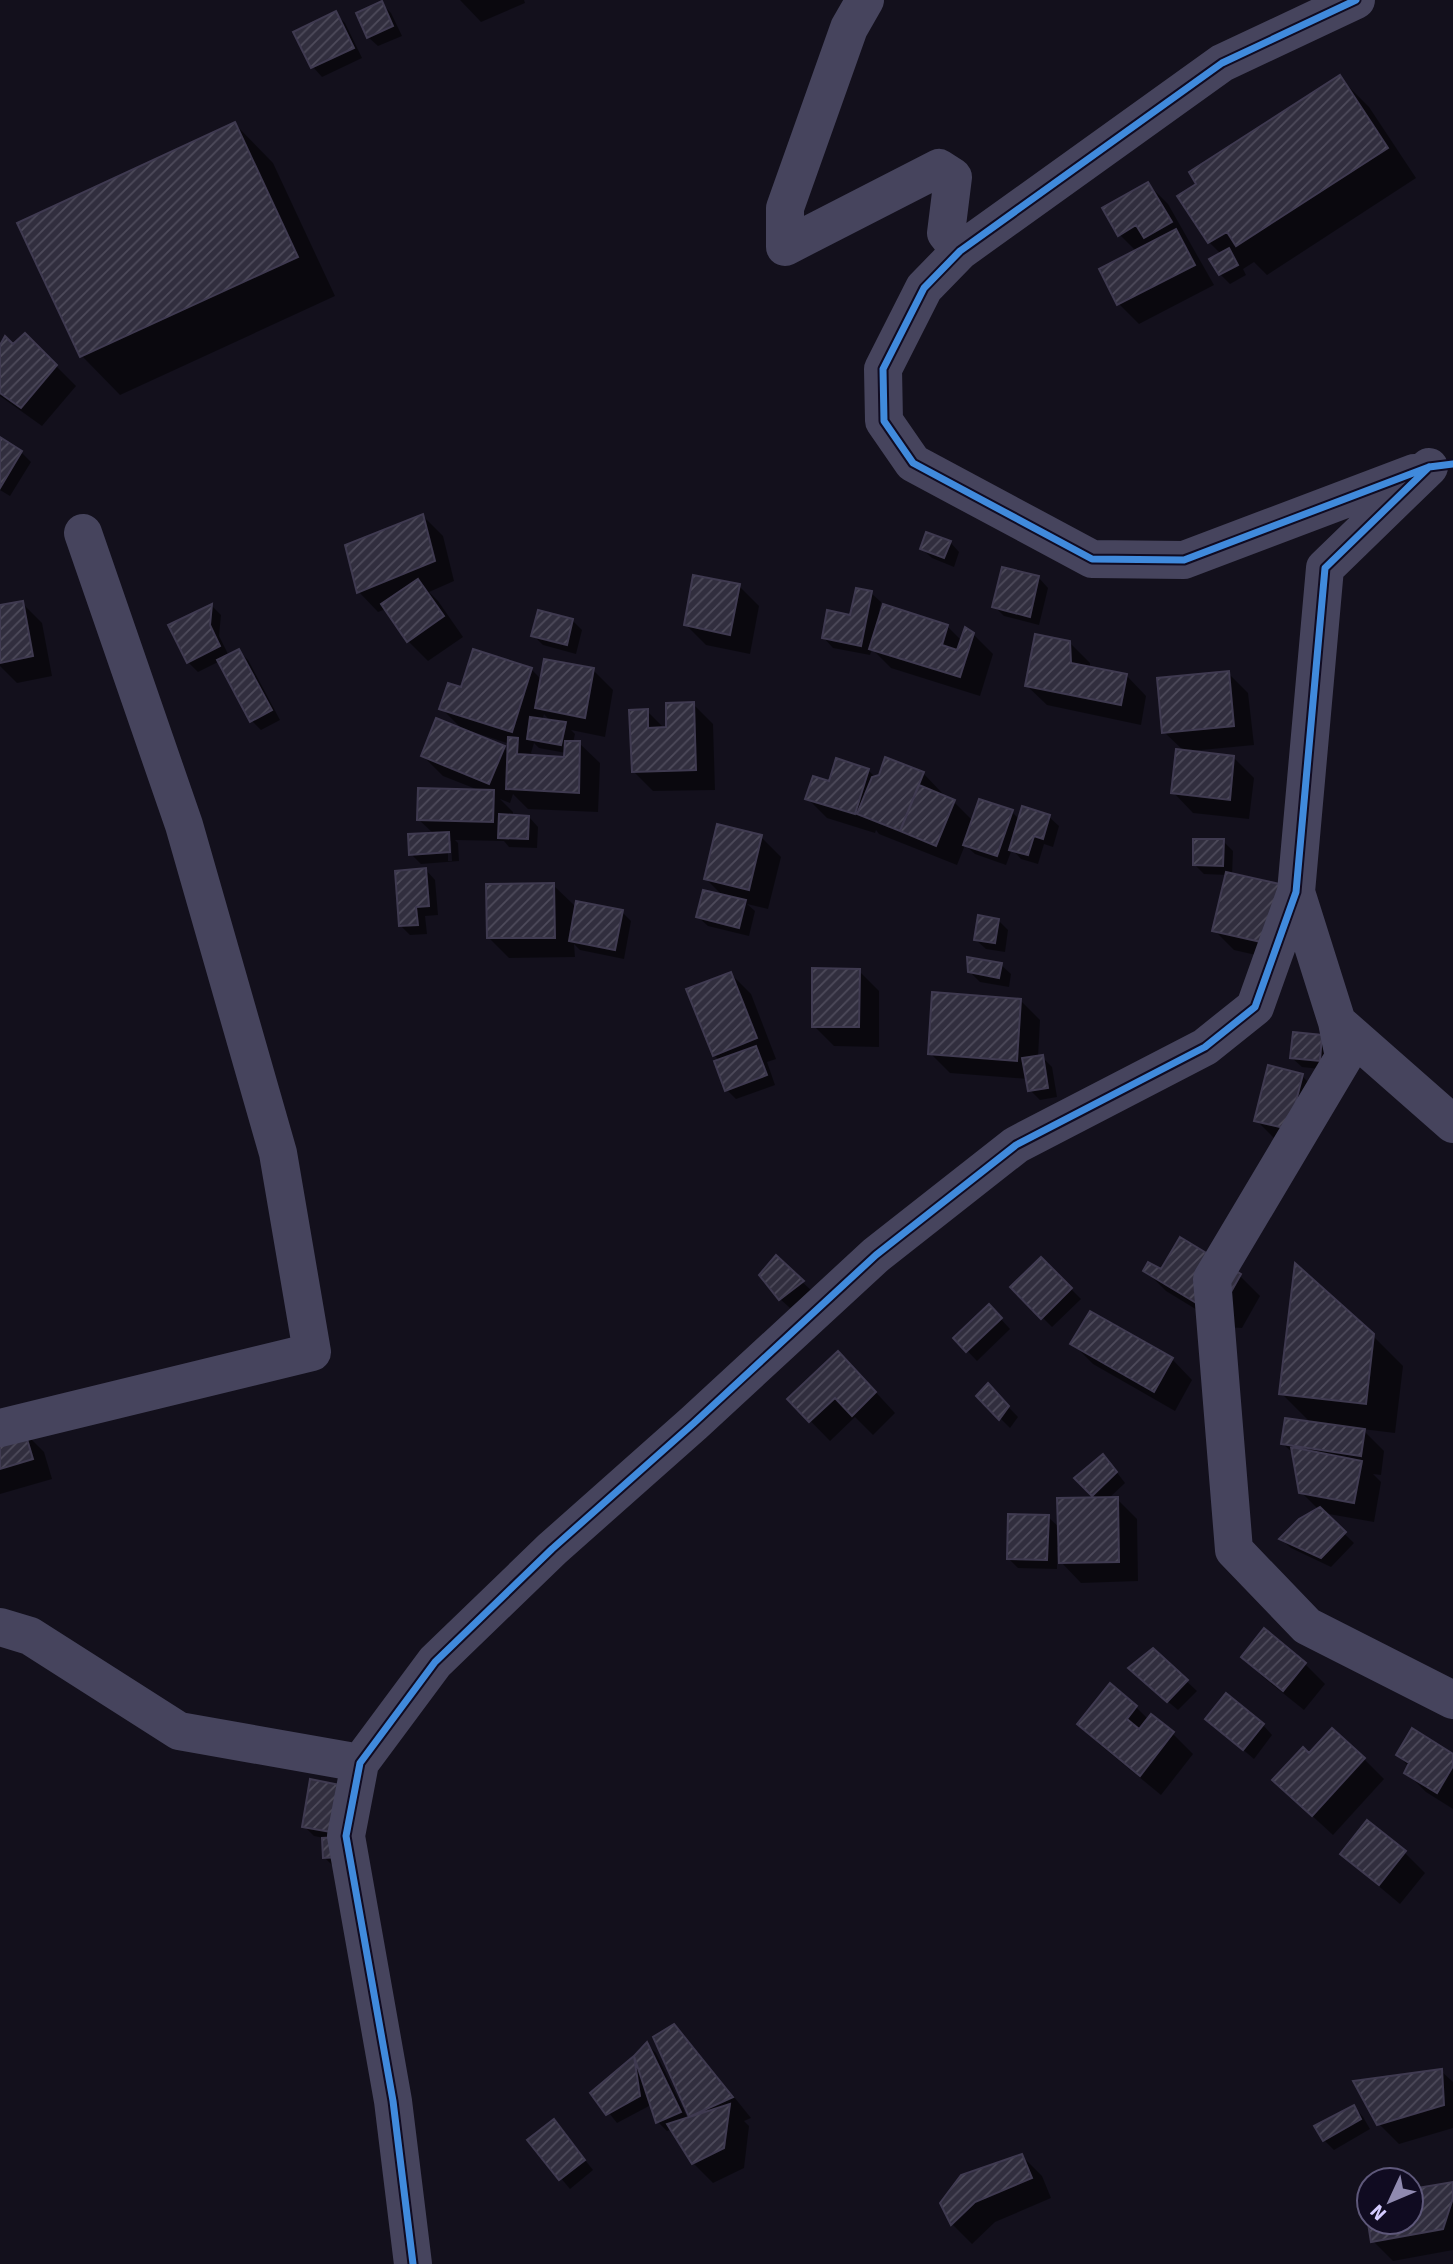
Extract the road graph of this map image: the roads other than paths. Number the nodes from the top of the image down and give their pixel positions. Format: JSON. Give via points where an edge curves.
{"nodes":[{"id":1,"x":864,"y":0,"type":"edge"},
{"id":2,"x":1356,"y":0,"type":"edge"},
{"id":3,"x":960,"y":251,"type":"junction"},
{"id":4,"x":1441,"y":466,"type":"edge"},
{"id":5,"x":83,"y":533,"type":"dead end"},
{"id":6,"x":1296,"y":892,"type":"junction"},
{"id":7,"x":1337,"y":1022,"type":"junction"},
{"id":8,"x":1453,"y":1124,"type":"edge"},
{"id":9,"x":0,"y":1428,"type":"edge"},
{"id":10,"x":0,"y":1627,"type":"edge"},
{"id":11,"x":1453,"y":1700,"type":"edge"},
{"id":12,"x":360,"y":1763,"type":"junction"},
{"id":13,"x":413,"y":2264,"type":"edge"}],
"edges":[{"from":1,"to":3,"type":"street","via":[[849,29],[785,208],[785,247],[939,168],[953,177],[946,233]]},
{"from":2,"to":3,"type":"street","via":[[1222,63]]},
{"from":3,"to":4,"type":"street","via":[[924,288],[883,369],[884,421],[913,463],[1092,559],[1184,560]]},
{"from":4,"to":6,"type":"street","via":[[1325,568]]},
{"from":5,"to":9,"type":"street","via":[[184,825],[278,1153],[312,1352]]},
{"from":6,"to":7,"type":"street"},
{"from":6,"to":12,"type":"street","via":[[1255,1007],[1205,1047],[1016,1145],[876,1255],[552,1549],[435,1662]]},
{"from":7,"to":8,"type":"street"},
{"from":7,"to":11,"type":"street","via":[[1344,1056],[1212,1279],[1234,1550],[1307,1626]]},
{"from":10,"to":12,"type":"street","via":[[30,1636],[179,1731]]},
{"from":12,"to":13,"type":"street","via":[[346,1836],[393,2101]]}]}
